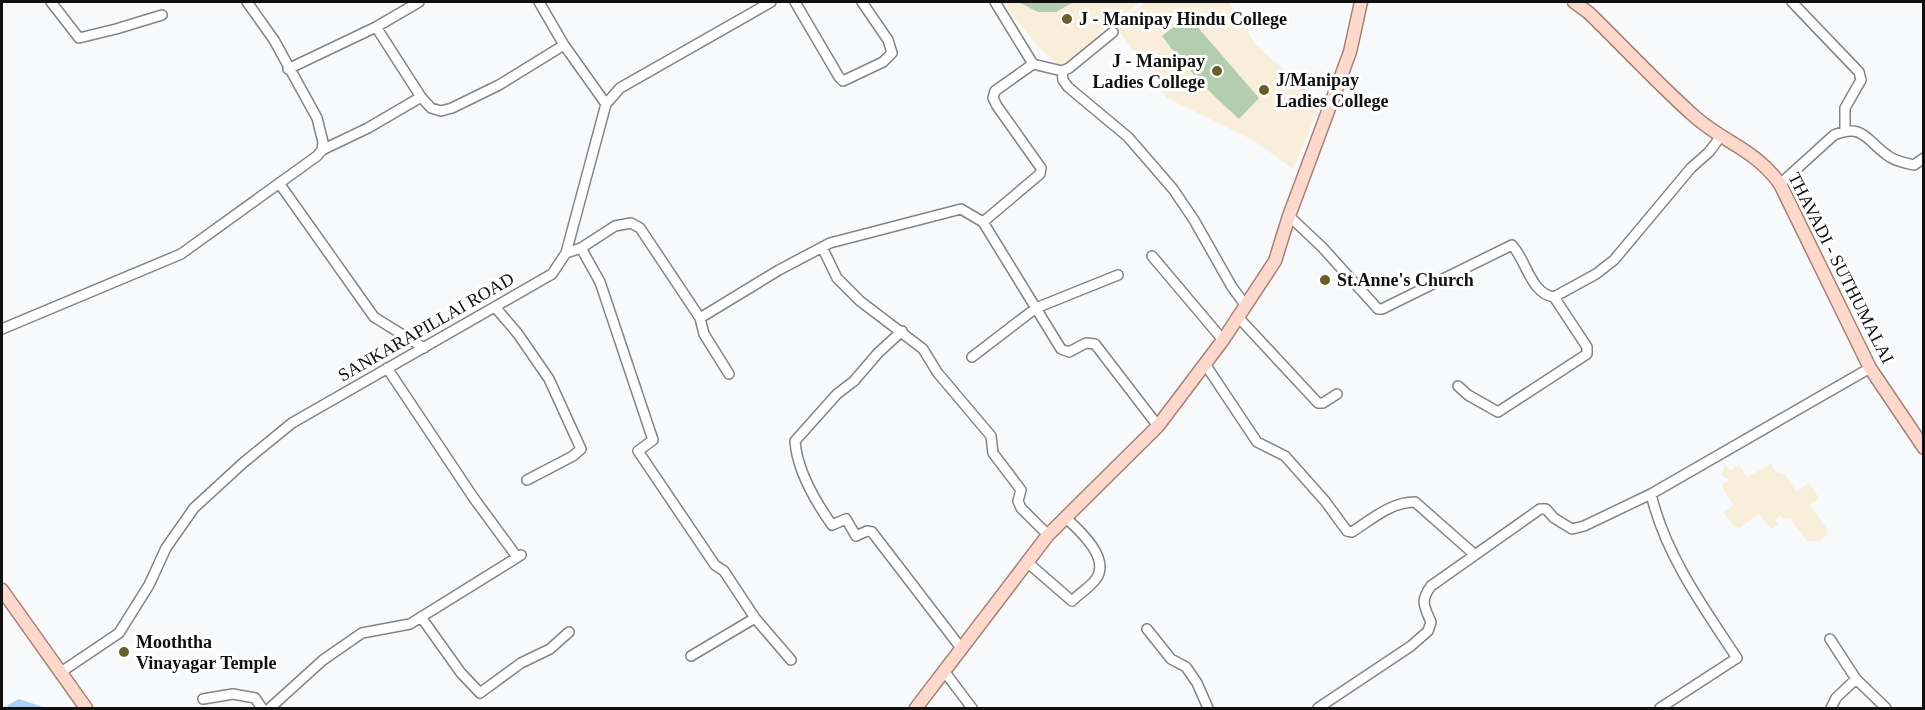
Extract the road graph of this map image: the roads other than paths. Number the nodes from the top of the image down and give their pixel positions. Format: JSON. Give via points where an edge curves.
{"nodes":[{"id":1,"x":51,"y":2,"type":"edge"},
{"id":2,"x":247,"y":2,"type":"edge"},
{"id":3,"x":419,"y":2,"type":"edge"},
{"id":4,"x":539,"y":2,"type":"edge"},
{"id":5,"x":771,"y":2,"type":"edge"},
{"id":6,"x":795,"y":2,"type":"edge"},
{"id":7,"x":862,"y":2,"type":"edge"},
{"id":8,"x":995,"y":2,"type":"edge"},
{"id":9,"x":1361,"y":2,"type":"edge"},
{"id":10,"x":1574,"y":2,"type":"edge"},
{"id":11,"x":1792,"y":2,"type":"edge"},
{"id":12,"x":162,"y":15,"type":"dead end"},
{"id":13,"x":376,"y":27,"type":"junction"},
{"id":14,"x":1113,"y":32,"type":"dead end"},
{"id":15,"x":564,"y":45,"type":"junction"},
{"id":16,"x":1033,"y":64,"type":"junction"},
{"id":17,"x":288,"y":69,"type":"junction"},
{"id":18,"x":1062,"y":71,"type":"junction"},
{"id":19,"x":421,"y":97,"type":"junction"},
{"id":20,"x":606,"y":104,"type":"junction"},
{"id":21,"x":1845,"y":130,"type":"junction"},
{"id":22,"x":1721,"y":136,"type":"junction"},
{"id":23,"x":322,"y":150,"type":"junction"},
{"id":24,"x":1923,"y":158,"type":"edge"},
{"id":25,"x":279,"y":183,"type":"junction"},
{"id":26,"x":1780,"y":184,"type":"junction"},
{"id":27,"x":1289,"y":216,"type":"junction"},
{"id":28,"x":983,"y":222,"type":"junction"},
{"id":29,"x":822,"y":247,"type":"junction"},
{"id":30,"x":581,"y":248,"type":"junction"},
{"id":31,"x":566,"y":253,"type":"junction"},
{"id":32,"x":1152,"y":256,"type":"dead end"},
{"id":33,"x":1118,"y":275,"type":"dead end"},
{"id":34,"x":1554,"y":297,"type":"junction"},
{"id":35,"x":1246,"y":306,"type":"junction"},
{"id":36,"x":495,"y":307,"type":"junction"},
{"id":37,"x":1036,"y":309,"type":"junction"},
{"id":38,"x":700,"y":318,"type":"junction"},
{"id":39,"x":1239,"y":318,"type":"junction"},
{"id":40,"x":2,"y":329,"type":"edge"},
{"id":41,"x":902,"y":331,"type":"junction"},
{"id":42,"x":1223,"y":340,"type":"junction"},
{"id":43,"x":424,"y":348,"type":"junction"},
{"id":44,"x":972,"y":357,"type":"dead end"},
{"id":45,"x":1205,"y":364,"type":"junction"},
{"id":46,"x":387,"y":368,"type":"junction"},
{"id":47,"x":1870,"y":368,"type":"junction"},
{"id":48,"x":729,"y":374,"type":"dead end"},
{"id":49,"x":1458,"y":386,"type":"dead end"},
{"id":50,"x":1337,"y":394,"type":"dead end"},
{"id":51,"x":1158,"y":426,"type":"junction"},
{"id":52,"x":1923,"y":448,"type":"edge"},
{"id":53,"x":527,"y":480,"type":"dead end"},
{"id":54,"x":1651,"y":494,"type":"junction"},
{"id":55,"x":1065,"y":517,"type":"junction"},
{"id":56,"x":1048,"y":535,"type":"junction"},
{"id":57,"x":1474,"y":554,"type":"junction"},
{"id":58,"x":1027,"y":562,"type":"junction"},
{"id":59,"x":2,"y":591,"type":"edge"},
{"id":60,"x":421,"y":617,"type":"junction"},
{"id":61,"x":755,"y":618,"type":"junction"},
{"id":62,"x":1147,"y":629,"type":"dead end"},
{"id":63,"x":569,"y":632,"type":"dead end"},
{"id":64,"x":1830,"y":639,"type":"dead end"},
{"id":65,"x":961,"y":648,"type":"junction"},
{"id":66,"x":691,"y":656,"type":"dead end"},
{"id":67,"x":790,"y":660,"type":"dead end"},
{"id":68,"x":944,"y":671,"type":"junction"},
{"id":69,"x":61,"y":672,"type":"junction"},
{"id":70,"x":1856,"y":680,"type":"junction"},
{"id":71,"x":203,"y":699,"type":"dead end"},
{"id":72,"x":86,"y":708,"type":"edge"},
{"id":73,"x":262,"y":708,"type":"edge"},
{"id":74,"x":270,"y":708,"type":"edge"},
{"id":75,"x":916,"y":708,"type":"edge"},
{"id":76,"x":972,"y":708,"type":"edge"},
{"id":77,"x":1208,"y":708,"type":"edge"},
{"id":78,"x":1318,"y":708,"type":"edge"},
{"id":79,"x":1660,"y":708,"type":"edge"},
{"id":80,"x":1831,"y":708,"type":"edge"},
{"id":81,"x":1886,"y":708,"type":"edge"}],
"edges":[{"from":1,"to":12,"type":"street","via":[[79,38]]},
{"from":2,"to":17,"type":"street","via":[[274,40]]},
{"from":3,"to":13,"type":"street"},
{"from":4,"to":15,"type":"street"},
{"from":5,"to":20,"type":"street","via":[[620,88]]},
{"from":6,"to":7,"type":"street","via":[[843,81],[883,62],[892,53],[888,40]]},
{"from":8,"to":16,"type":"street"},
{"from":9,"to":27,"type":"main road","via":[[1350,52]]},
{"from":10,"to":22,"type":"main road","name":"THAVADI - SUTHUMALAI","via":[[1695,117]]},
{"from":11,"to":21,"type":"street","via":[[1859,72],[1861,80],[1845,108]]},
{"from":13,"to":17,"type":"street"},
{"from":13,"to":19,"type":"street"},
{"from":14,"to":18,"type":"street"},
{"from":15,"to":19,"type":"street","via":[[452,108],[431,108]]},
{"from":15,"to":20,"type":"street"},
{"from":16,"to":18,"type":"street"},
{"from":16,"to":28,"type":"street","via":[[995,91],[993,98],[1005,121],[1041,168],[1040,174]]},
{"from":17,"to":23,"type":"street","via":[[317,118]]},
{"from":18,"to":35,"type":"street","via":[[1068,87],[1128,137],[1173,189]]},
{"from":19,"to":23,"type":"street"},
{"from":20,"to":31,"type":"street","name":"SANKARAPILLAI ROAD"},
{"from":21,"to":24,"type":"street","via":[[1860,131],[1888,157],[1903,163],[1914,165]]},
{"from":21,"to":26,"type":"street","via":[[1834,135]]},
{"from":22,"to":26,"type":"main road","name":"THAVADI - SUTHUMALAI","via":[[1768,167]]},
{"from":22,"to":34,"type":"street","via":[[1614,260]]},
{"from":23,"to":25,"type":"street"},
{"from":25,"to":40,"type":"street","via":[[181,255]]},
{"from":25,"to":43,"type":"street","via":[[374,318]]},
{"from":26,"to":47,"type":"main road","name":"THAVADI - SUTHUMALAI"},
{"from":27,"to":34,"type":"street","via":[[1377,309],[1512,244],[1536,286]]},
{"from":27,"to":35,"type":"main road","via":[[1275,261]]},
{"from":28,"to":29,"type":"street","via":[[961,209]]},
{"from":28,"to":37,"type":"street"},
{"from":29,"to":38,"type":"street"},
{"from":29,"to":41,"type":"street","via":[[837,278],[860,302]]},
{"from":30,"to":31,"type":"street"},
{"from":30,"to":38,"type":"street","via":[[615,226],[631,223],[640,228]]},
{"from":30,"to":61,"type":"street","via":[[600,282],[653,440],[638,451]]},
{"from":31,"to":36,"type":"street","name":"SANKARAPILLAI ROAD","via":[[552,274]]},
{"from":32,"to":42,"type":"street"},
{"from":33,"to":37,"type":"street"},
{"from":34,"to":49,"type":"street","via":[[1587,347],[1587,354],[1498,412]]},
{"from":35,"to":39,"type":"main road"},
{"from":36,"to":43,"type":"street","name":"SANKARAPILLAI ROAD"},
{"from":36,"to":53,"type":"street","via":[[549,379],[581,449]]},
{"from":37,"to":44,"type":"street"},
{"from":37,"to":51,"type":"street","via":[[1061,349],[1069,352],[1095,344]]},
{"from":38,"to":48,"type":"street","via":[[704,334]]},
{"from":39,"to":42,"type":"main road"},
{"from":39,"to":50,"type":"street","via":[[1318,403]]},
{"from":41,"to":56,"type":"street","via":[[923,349],[937,372],[992,436],[993,453],[1021,490],[1021,508]]},
{"from":41,"to":65,"type":"street","via":[[795,441],[796,454],[818,506],[832,525],[846,519],[856,536],[872,532]]},
{"from":42,"to":45,"type":"main road"},
{"from":43,"to":46,"type":"street","name":"SANKARAPILLAI ROAD"},
{"from":45,"to":51,"type":"main road"},
{"from":45,"to":57,"type":"street","via":[[1257,442],[1285,456],[1347,531],[1352,532],[1401,502],[1415,502]]},
{"from":46,"to":60,"type":"street","via":[[473,497],[519,556]]},
{"from":46,"to":69,"type":"street","name":"SANKARAPILLAI ROAD","via":[[292,423],[194,508],[166,548],[149,585],[119,633]]},
{"from":47,"to":52,"type":"main road","name":"THAVADI - SUTHUMALAI"},
{"from":47,"to":54,"type":"street"},
{"from":51,"to":55,"type":"main road"},
{"from":54,"to":57,"type":"street","via":[[1572,529],[1546,509],[1540,509]]},
{"from":54,"to":79,"type":"street","via":[[1656,516],[1693,593],[1737,658]]},
{"from":55,"to":56,"type":"main road"},
{"from":55,"to":58,"type":"street","via":[[1083,534],[1098,557],[1101,567],[1096,578],[1072,601]]},
{"from":56,"to":58,"type":"main road"},
{"from":57,"to":78,"type":"street","via":[[1431,586],[1424,596],[1431,622],[1428,631]]},
{"from":58,"to":65,"type":"main road"},
{"from":59,"to":69,"type":"main road"},
{"from":60,"to":63,"type":"street","via":[[480,693],[521,663],[550,649]]},
{"from":60,"to":74,"type":"street","via":[[410,624],[362,633],[323,660]]},
{"from":61,"to":66,"type":"street"},
{"from":61,"to":67,"type":"street"},
{"from":62,"to":77,"type":"street","via":[[1171,659],[1186,667]]},
{"from":64,"to":70,"type":"street"},
{"from":65,"to":68,"type":"main road"},
{"from":68,"to":75,"type":"main road"},
{"from":68,"to":76,"type":"street"},
{"from":69,"to":72,"type":"main road"},
{"from":70,"to":80,"type":"street"},
{"from":70,"to":81,"type":"street"},
{"from":71,"to":73,"type":"street","via":[[233,694],[255,698]]}]}
